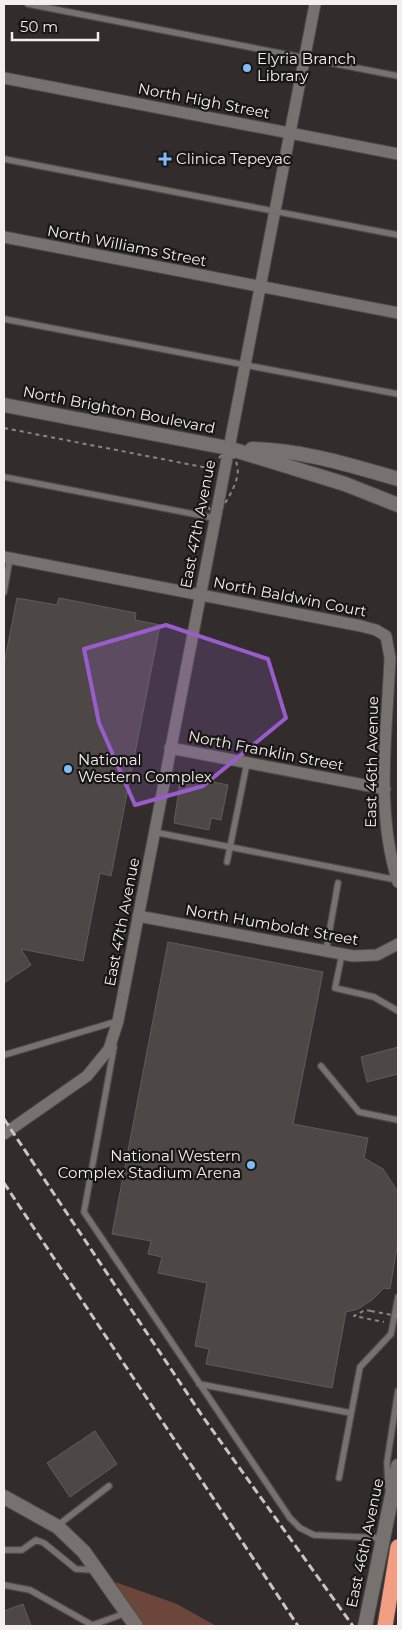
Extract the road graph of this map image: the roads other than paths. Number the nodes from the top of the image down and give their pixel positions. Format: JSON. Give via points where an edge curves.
{"nodes":[{"id":1,"x":28,"y":4,"type":"edge"},
{"id":2,"x":314,"y":4,"type":"edge"},
{"id":3,"x":304,"y":58,"type":"junction"},
{"id":4,"x":398,"y":76,"type":"edge"},
{"id":5,"x":4,"y":78,"type":"edge"},
{"id":6,"x":290,"y":133,"type":"junction"},
{"id":7,"x":398,"y":154,"type":"edge"},
{"id":8,"x":4,"y":159,"type":"edge"},
{"id":9,"x":274,"y":212,"type":"junction"},
{"id":10,"x":398,"y":235,"type":"edge"},
{"id":11,"x":4,"y":237,"type":"edge"},
{"id":12,"x":260,"y":287,"type":"junction"},
{"id":13,"x":398,"y":313,"type":"edge"},
{"id":14,"x":4,"y":319,"type":"edge"},
{"id":15,"x":245,"y":365,"type":"junction"},
{"id":16,"x":398,"y":394,"type":"edge"},
{"id":17,"x":4,"y":405,"type":"edge"},
{"id":18,"x":228,"y":448,"type":"junction"},
{"id":19,"x":4,"y":477,"type":"edge"},
{"id":20,"x":398,"y":479,"type":"edge"},
{"id":21,"x":398,"y":504,"type":"edge"},
{"id":22,"x":214,"y":518,"type":"junction"},
{"id":23,"x":7,"y":557,"type":"edge"},
{"id":24,"x":4,"y":592,"type":"edge"},
{"id":25,"x":200,"y":594,"type":"junction"},
{"id":26,"x":388,"y":641,"type":"joint"},
{"id":27,"x":170,"y":748,"type":"junction"},
{"id":28,"x":247,"y":763,"type":"junction"},
{"id":29,"x":385,"y":789,"type":"junction"},
{"id":30,"x":154,"y":832,"type":"junction"},
{"id":31,"x":230,"y":847,"type":"junction"},
{"id":32,"x":227,"y":862,"type":"dead end"},
{"id":33,"x":398,"y":881,"type":"edge"},
{"id":34,"x":338,"y":884,"type":"dead end"},
{"id":35,"x":138,"y":916,"type":"junction"},
{"id":36,"x":398,"y":944,"type":"edge"},
{"id":37,"x":326,"y":952,"type":"junction"},
{"id":38,"x":342,"y":954,"type":"junction"},
{"id":39,"x":398,"y":1011,"type":"edge"},
{"id":40,"x":118,"y":1021,"type":"junction"},
{"id":41,"x":4,"y":1056,"type":"edge"},
{"id":42,"x":321,"y":1066,"type":"dead end"},
{"id":43,"x":398,"y":1120,"type":"edge"},
{"id":44,"x":4,"y":1134,"type":"edge"},
{"id":45,"x":398,"y":1298,"type":"edge"},
{"id":46,"x":199,"y":1384,"type":"junction"},
{"id":47,"x":398,"y":1390,"type":"edge"},
{"id":48,"x":351,"y":1413,"type":"junction"},
{"id":49,"x":398,"y":1466,"type":"edge"},
{"id":50,"x":339,"y":1478,"type":"dead end"},
{"id":51,"x":109,"y":1486,"type":"dead end"},
{"id":52,"x":4,"y":1497,"type":"edge"},
{"id":53,"x":389,"y":1510,"type":"junction"},
{"id":54,"x":56,"y":1526,"type":"junction"},
{"id":55,"x":383,"y":1538,"type":"junction"},
{"id":56,"x":398,"y":1547,"type":"edge"},
{"id":57,"x":4,"y":1550,"type":"edge"},
{"id":58,"x":99,"y":1571,"type":"junction"},
{"id":59,"x":4,"y":1585,"type":"edge"},
{"id":60,"x":128,"y":1613,"type":"junction"},
{"id":61,"x":90,"y":1626,"type":"edge"},
{"id":62,"x":136,"y":1626,"type":"edge"},
{"id":63,"x":365,"y":1626,"type":"edge"},
{"id":64,"x":385,"y":1626,"type":"edge"}],
"edges":[{"from":1,"to":3,"type":"lane"},
{"from":2,"to":3,"type":"street","name":"East 47th Avenue"},
{"from":3,"to":4,"type":"lane"},
{"from":3,"to":6,"type":"street","name":"East 47th Avenue"},
{"from":5,"to":6,"type":"street","name":"North High Street"},
{"from":6,"to":7,"type":"street","name":"North High Street"},
{"from":6,"to":9,"type":"street","name":"East 47th Avenue"},
{"from":8,"to":9,"type":"lane"},
{"from":9,"to":10,"type":"lane"},
{"from":9,"to":12,"type":"street","name":"East 47th Avenue"},
{"from":11,"to":12,"type":"street","name":"North Williams Street"},
{"from":12,"to":13,"type":"street"},
{"from":12,"to":15,"type":"street","name":"East 47th Avenue"},
{"from":14,"to":15,"type":"lane"},
{"from":15,"to":16,"type":"lane"},
{"from":15,"to":18,"type":"street","name":"East 47th Avenue"},
{"from":17,"to":18,"type":"main road","name":"North Brighton Boulevard"},
{"from":18,"to":20,"type":"main road","name":"North Brighton Boulevard","via":[[291,453]]},
{"from":18,"to":21,"type":"main road","name":"North Brighton Boulevard"},
{"from":18,"to":22,"type":"street","name":"East 47th Avenue"},
{"from":19,"to":22,"type":"lane"},
{"from":22,"to":25,"type":"street","name":"East 47th Avenue"},
{"from":23,"to":24,"type":"lane"},
{"from":23,"to":25,"type":"street","name":"North Baldwin Court"},
{"from":25,"to":26,"type":"street","name":"North Baldwin Court","via":[[369,628]]},
{"from":25,"to":27,"type":"street","name":"East 47th Avenue"},
{"from":26,"to":29,"type":"street","name":"East 46th Avenue"},
{"from":27,"to":28,"type":"street","name":"North Franklin Street"},
{"from":27,"to":30,"type":"street","name":"East 47th Avenue"},
{"from":28,"to":29,"type":"street","name":"North Franklin Street"},
{"from":28,"to":31,"type":"lane"},
{"from":29,"to":33,"type":"street","name":"East 46th Avenue","via":[[387,837]]},
{"from":30,"to":31,"type":"lane"},
{"from":30,"to":35,"type":"street","name":"East 47th Avenue"},
{"from":31,"to":32,"type":"lane"},
{"from":31,"to":33,"type":"lane"},
{"from":34,"to":37,"type":"lane"},
{"from":35,"to":37,"type":"street","name":"North Humboldt Street"},
{"from":35,"to":40,"type":"street","name":"East 47th Avenue"},
{"from":36,"to":38,"type":"street","name":"North Humboldt Street","via":[[369,957]]},
{"from":37,"to":38,"type":"street","name":"North Humboldt Street"},
{"from":38,"to":39,"type":"lane","via":[[335,988],[374,997]]},
{"from":40,"to":41,"type":"lane"},
{"from":40,"to":44,"type":"street","name":"East 47th Avenue","via":[[109,1049],[87,1076]]},
{"from":40,"to":46,"type":"lane","via":[[84,1212]]},
{"from":42,"to":43,"type":"lane","via":[[359,1112]]},
{"from":45,"to":48,"type":"lane","via":[[391,1334],[360,1367]]},
{"from":46,"to":48,"type":"lane"},
{"from":46,"to":55,"type":"lane","via":[[300,1528],[314,1535]]},
{"from":47,"to":53,"type":"lane","via":[[387,1462]]},
{"from":48,"to":50,"type":"lane"},
{"from":49,"to":53,"type":"main road","name":"East 46th Avenue"},
{"from":51,"to":54,"type":"lane"},
{"from":52,"to":54,"type":"main road"},
{"from":53,"to":55,"type":"main road","name":"East 46th Avenue"},
{"from":54,"to":58,"type":"main road"},
{"from":55,"to":63,"type":"main road","name":"East 46th Avenue"},
{"from":56,"to":64,"type":"highway"},
{"from":57,"to":58,"type":"lane","via":[[22,1550],[36,1540],[76,1569]]},
{"from":58,"to":60,"type":"main road"},
{"from":59,"to":61,"type":"lane","via":[[30,1590]]},
{"from":60,"to":61,"type":"lane"},
{"from":60,"to":62,"type":"main road"}]}
